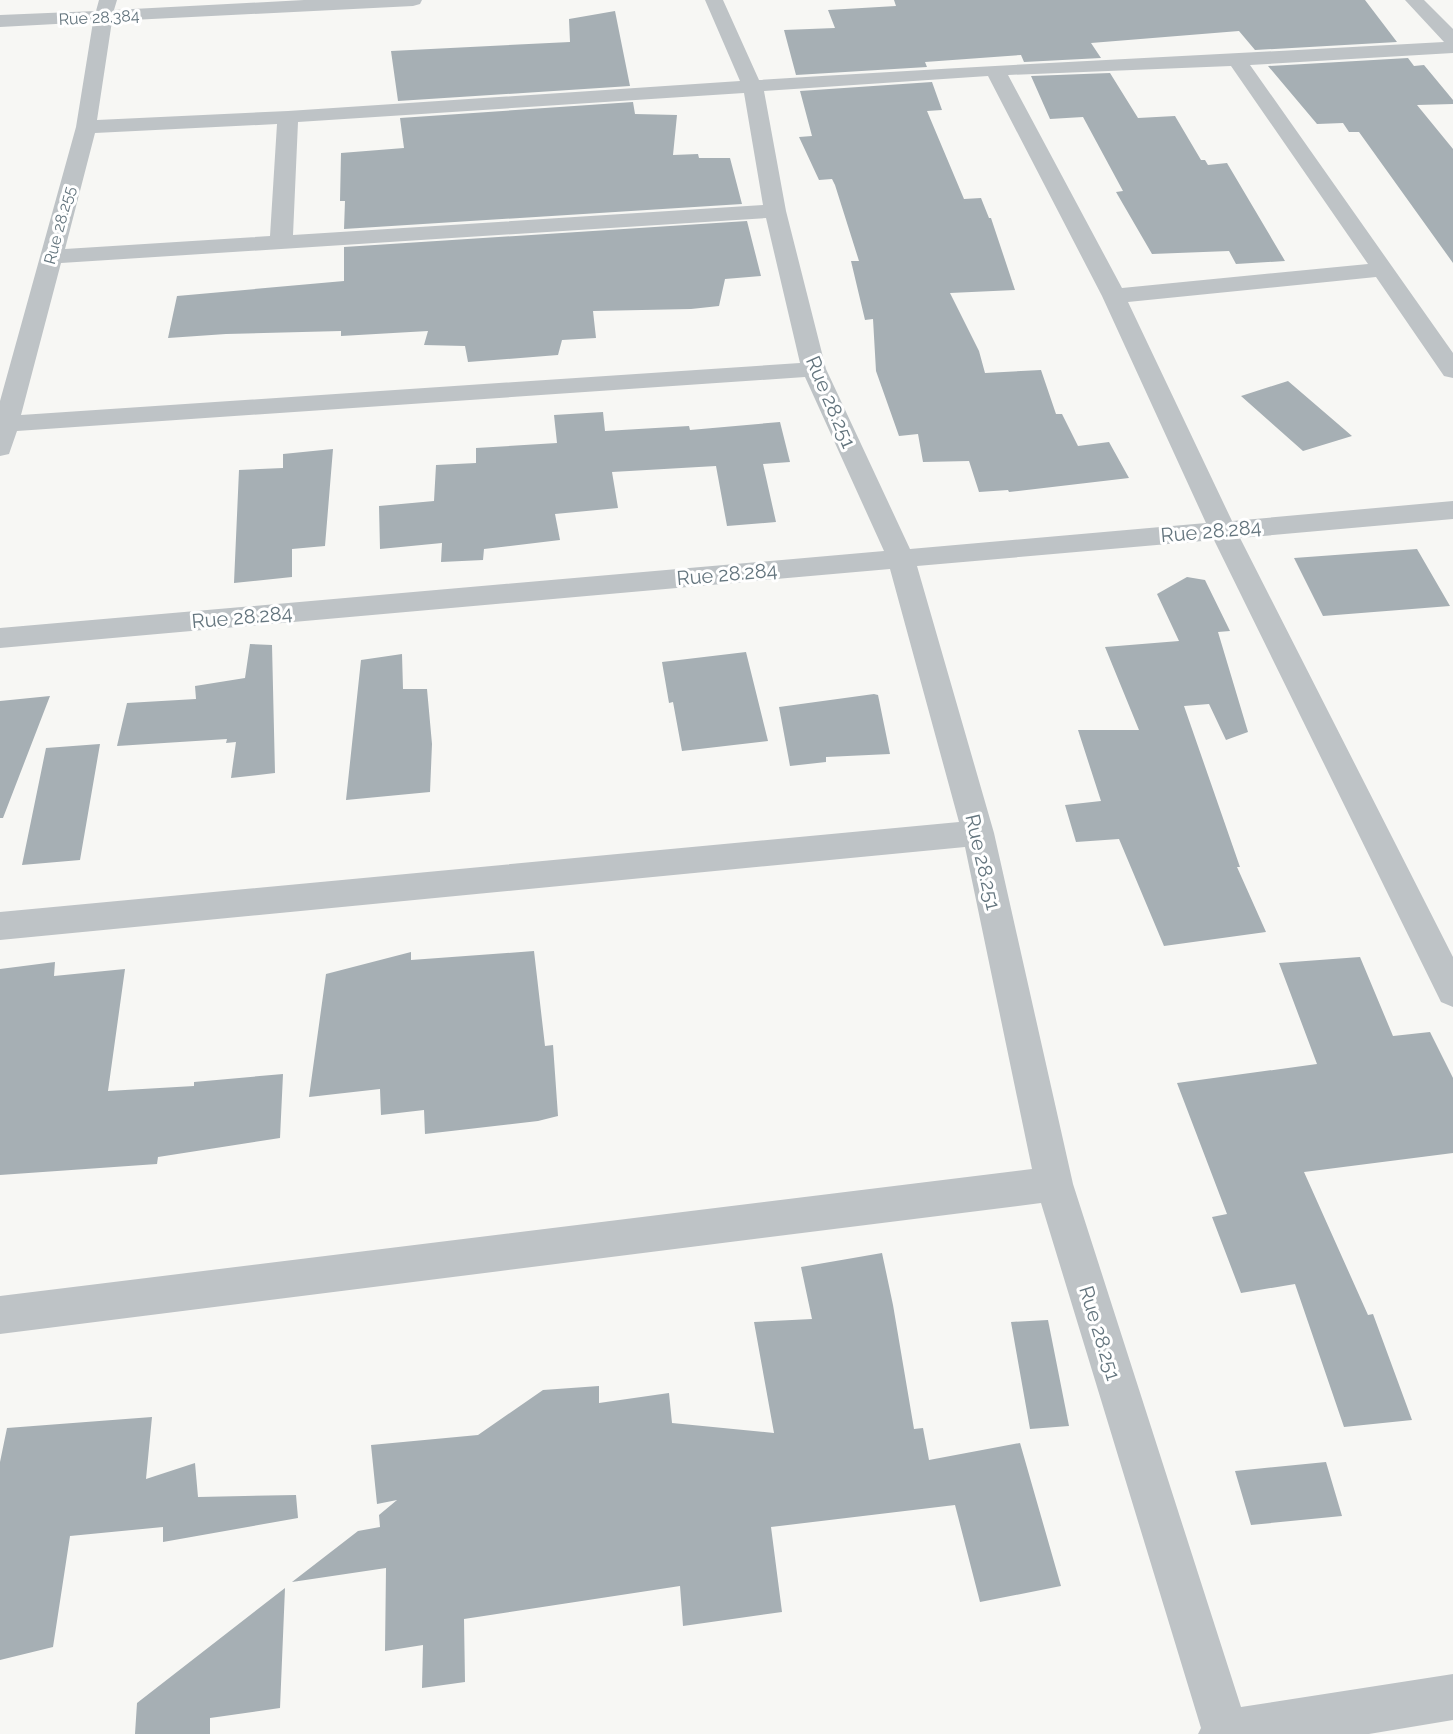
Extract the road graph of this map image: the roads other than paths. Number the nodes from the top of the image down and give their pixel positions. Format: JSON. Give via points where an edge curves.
{"nodes":[{"id":1,"x":413,"y":0,"type":"edge"},
{"id":2,"x":714,"y":0,"type":"edge"},
{"id":3,"x":1414,"y":0,"type":"edge"},
{"id":4,"x":105,"y":9,"type":"edge"},
{"id":5,"x":0,"y":21,"type":"edge"},
{"id":6,"x":1453,"y":40,"type":"edge"},
{"id":7,"x":1453,"y":47,"type":"edge"},
{"id":8,"x":1237,"y":60,"type":"junction"},
{"id":9,"x":995,"y":70,"type":"junction"},
{"id":10,"x":753,"y":88,"type":"junction"},
{"id":11,"x":288,"y":117,"type":"junction"},
{"id":12,"x":86,"y":127,"type":"junction"},
{"id":13,"x":775,"y":211,"type":"junction"},
{"id":14,"x":281,"y":243,"type":"junction"},
{"id":15,"x":50,"y":257,"type":"junction"},
{"id":16,"x":1381,"y":270,"type":"junction"},
{"id":17,"x":1114,"y":296,"type":"junction"},
{"id":18,"x":814,"y":369,"type":"junction"},
{"id":19,"x":1453,"y":371,"type":"edge"},
{"id":20,"x":3,"y":436,"type":"edge"},
{"id":21,"x":1453,"y":510,"type":"edge"},
{"id":22,"x":1223,"y":530,"type":"junction"},
{"id":23,"x":901,"y":559,"type":"junction"},
{"id":24,"x":0,"y":638,"type":"edge"},
{"id":25,"x":978,"y":833,"type":"junction"},
{"id":26,"x":0,"y":926,"type":"edge"},
{"id":27,"x":1453,"y":992,"type":"edge"},
{"id":28,"x":1054,"y":1184,"type":"junction"},
{"id":29,"x":0,"y":1315,"type":"edge"},
{"id":30,"x":1453,"y":1697,"type":"edge"},
{"id":31,"x":1225,"y":1734,"type":"edge"}],
"edges":[{"from":1,"to":4,"type":"street","name":"Rue 28.384"},
{"from":2,"to":10,"type":"street","name":"Rue 28.251"},
{"from":3,"to":6,"type":"street"},
{"from":4,"to":5,"type":"street","name":"Rue 28.384"},
{"from":4,"to":12,"type":"street","name":"Rue 28.255"},
{"from":7,"to":8,"type":"street"},
{"from":8,"to":9,"type":"street"},
{"from":8,"to":16,"type":"street"},
{"from":9,"to":10,"type":"street"},
{"from":9,"to":17,"type":"street"},
{"from":10,"to":11,"type":"street"},
{"from":10,"to":13,"type":"street","name":"Rue 28.251"},
{"from":11,"to":12,"type":"street"},
{"from":11,"to":14,"type":"street"},
{"from":12,"to":15,"type":"street","name":"Rue 28.255"},
{"from":13,"to":14,"type":"street"},
{"from":13,"to":18,"type":"street","name":"Rue 28.251"},
{"from":14,"to":15,"type":"street"},
{"from":15,"to":20,"type":"street","name":"Rue 28.255"},
{"from":16,"to":17,"type":"street"},
{"from":16,"to":19,"type":"street"},
{"from":17,"to":22,"type":"street"},
{"from":18,"to":20,"type":"street"},
{"from":18,"to":23,"type":"street","name":"Rue 28.251"},
{"from":21,"to":22,"type":"street","name":"Rue 28.284"},
{"from":22,"to":23,"type":"street","name":"Rue 28.284"},
{"from":22,"to":27,"type":"street"},
{"from":23,"to":24,"type":"street","name":"Rue 28.284"},
{"from":23,"to":25,"type":"street","name":"Rue 28.251"},
{"from":25,"to":26,"type":"street"},
{"from":25,"to":28,"type":"street","name":"Rue 28.251"},
{"from":28,"to":29,"type":"street"},
{"from":28,"to":31,"type":"street","name":"Rue 28.251"},
{"from":30,"to":31,"type":"street"}]}
